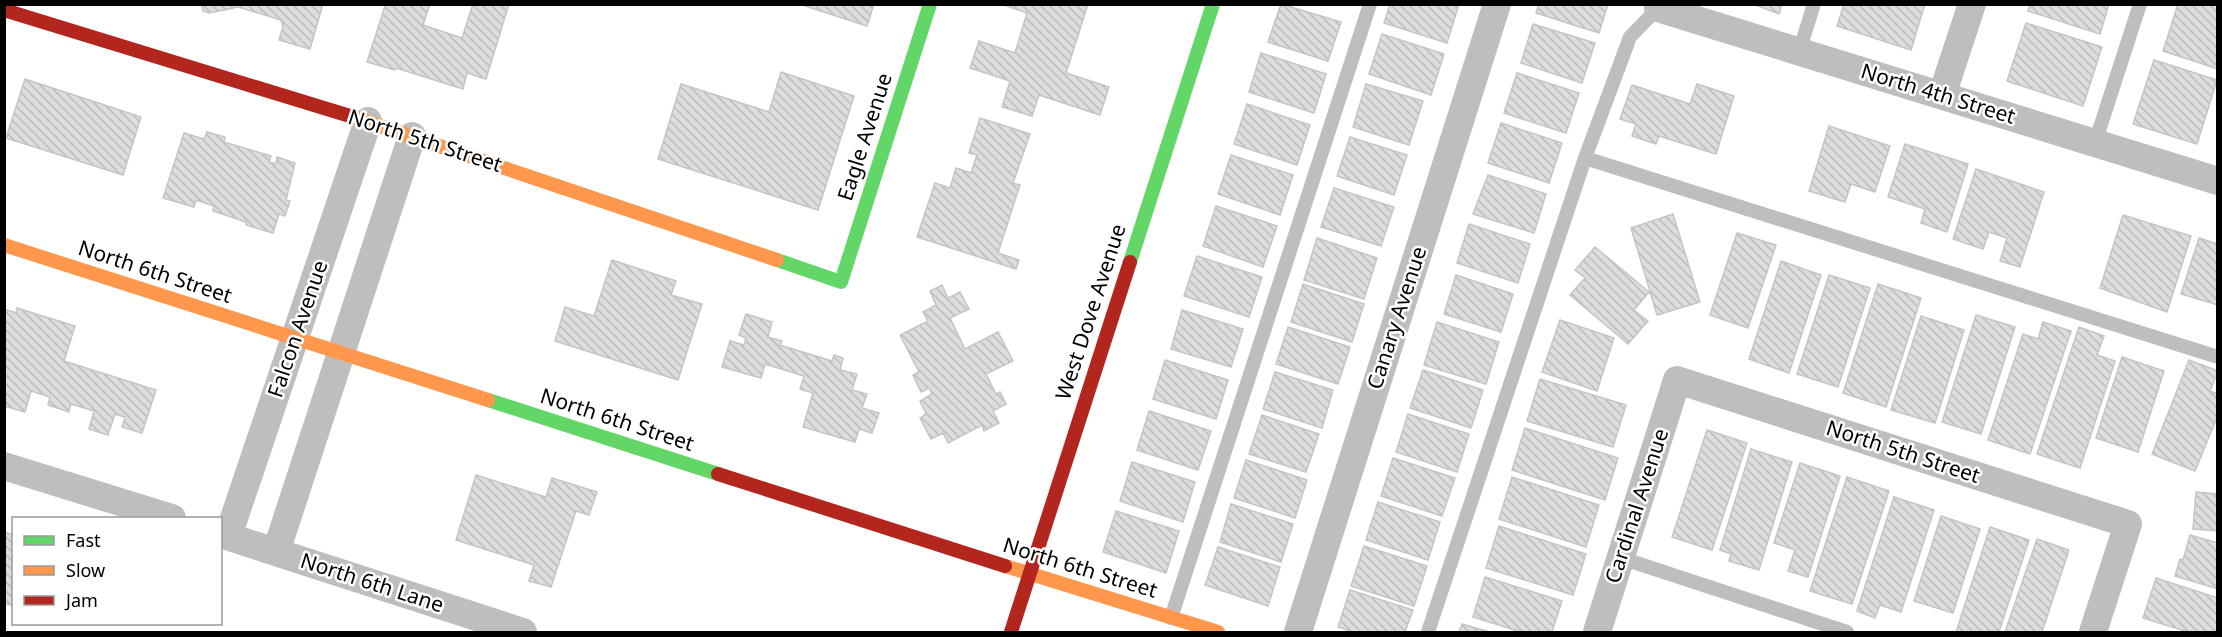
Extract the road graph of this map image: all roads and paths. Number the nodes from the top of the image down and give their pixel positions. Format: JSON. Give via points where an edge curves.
{"nodes":[{"id":1,"x":930,"y":4,"type":"edge"},
{"id":2,"x":1213,"y":4,"type":"edge"},
{"id":3,"x":1370,"y":4,"type":"edge"},
{"id":4,"x":1497,"y":4,"type":"edge"},
{"id":5,"x":1814,"y":4,"type":"edge"},
{"id":6,"x":1972,"y":4,"type":"edge"},
{"id":7,"x":2140,"y":4,"type":"edge"},
{"id":8,"x":1659,"y":6,"type":"edge"},
{"id":9,"x":4,"y":10,"type":"edge"},
{"id":10,"x":1799,"y":52,"type":"junction"},
{"id":11,"x":1942,"y":95,"type":"junction"},
{"id":12,"x":368,"y":121,"type":"junction"},
{"id":13,"x":411,"y":136,"type":"junction"},
{"id":14,"x":2095,"y":143,"type":"junction"},
{"id":15,"x":1586,"y":158,"type":"junction"},
{"id":16,"x":2217,"y":181,"type":"edge"},
{"id":17,"x":4,"y":246,"type":"edge"},
{"id":18,"x":842,"y":282,"type":"joint"},
{"id":19,"x":296,"y":339,"type":"junction"},
{"id":20,"x":342,"y":354,"type":"junction"},
{"id":21,"x":2217,"y":357,"type":"edge"},
{"id":22,"x":1677,"y":380,"type":"joint"},
{"id":23,"x":4,"y":466,"type":"edge"},
{"id":24,"x":165,"y":517,"type":"edge"},
{"id":25,"x":224,"y":535,"type":"edge"},
{"id":26,"x":276,"y":552,"type":"junction"},
{"id":27,"x":1621,"y":558,"type":"junction"},
{"id":28,"x":1029,"y":574,"type":"junction"},
{"id":29,"x":1171,"y":618,"type":"junction"},
{"id":30,"x":523,"y":633,"type":"edge"},
{"id":31,"x":1011,"y":633,"type":"edge"},
{"id":32,"x":1218,"y":633,"type":"edge"},
{"id":33,"x":1298,"y":633,"type":"edge"},
{"id":34,"x":1428,"y":633,"type":"edge"},
{"id":35,"x":1597,"y":633,"type":"edge"},
{"id":36,"x":1847,"y":633,"type":"edge"},
{"id":37,"x":2093,"y":633,"type":"edge"}],
"edges":[{"from":1,"to":18,"type":"street","name":"Eagle Avenue"},
{"from":2,"to":28,"type":"street","name":"West Dove Avenue"},
{"from":3,"to":29,"type":"lane"},
{"from":4,"to":33,"type":"street","name":"Canary Avenue"},
{"from":5,"to":10,"type":"lane"},
{"from":6,"to":11,"type":"street"},
{"from":7,"to":14,"type":"lane"},
{"from":8,"to":10,"type":"street","name":"North 4th Street"},
{"from":8,"to":15,"type":"lane","via":[[1630,37]]},
{"from":9,"to":12,"type":"street","name":"North 5th Street"},
{"from":10,"to":11,"type":"street","name":"North 4th Street"},
{"from":11,"to":14,"type":"street","name":"North 4th Street"},
{"from":12,"to":13,"type":"street","name":"North 5th Street"},
{"from":12,"to":19,"type":"street","name":"Falcon Avenue"},
{"from":13,"to":18,"type":"street","name":"North 5th Street"},
{"from":13,"to":20,"type":"street"},
{"from":14,"to":16,"type":"street","name":"North 4th Street"},
{"from":15,"to":21,"type":"lane"},
{"from":15,"to":34,"type":"lane"},
{"from":17,"to":19,"type":"street","name":"North 6th Street"},
{"from":19,"to":20,"type":"street","name":"North 6th Street"},
{"from":19,"to":25,"type":"street","name":"Falcon Avenue"},
{"from":20,"to":26,"type":"street"},
{"from":20,"to":28,"type":"street","name":"North 6th Street"},
{"from":22,"to":27,"type":"street","name":"Cardinal Avenue"},
{"from":22,"to":37,"type":"street","name":"North 5th Street","via":[[2128,524]]},
{"from":23,"to":24,"type":"street"},
{"from":25,"to":26,"type":"street","name":"North 6th Lane"},
{"from":26,"to":30,"type":"street","name":"North 6th Lane"},
{"from":27,"to":35,"type":"street","name":"Cardinal Avenue"},
{"from":27,"to":36,"type":"lane"},
{"from":28,"to":29,"type":"street","name":"North 6th Street"},
{"from":28,"to":31,"type":"street","name":"West Dove Avenue"},
{"from":29,"to":32,"type":"street","name":"North 6th Street"}]}
